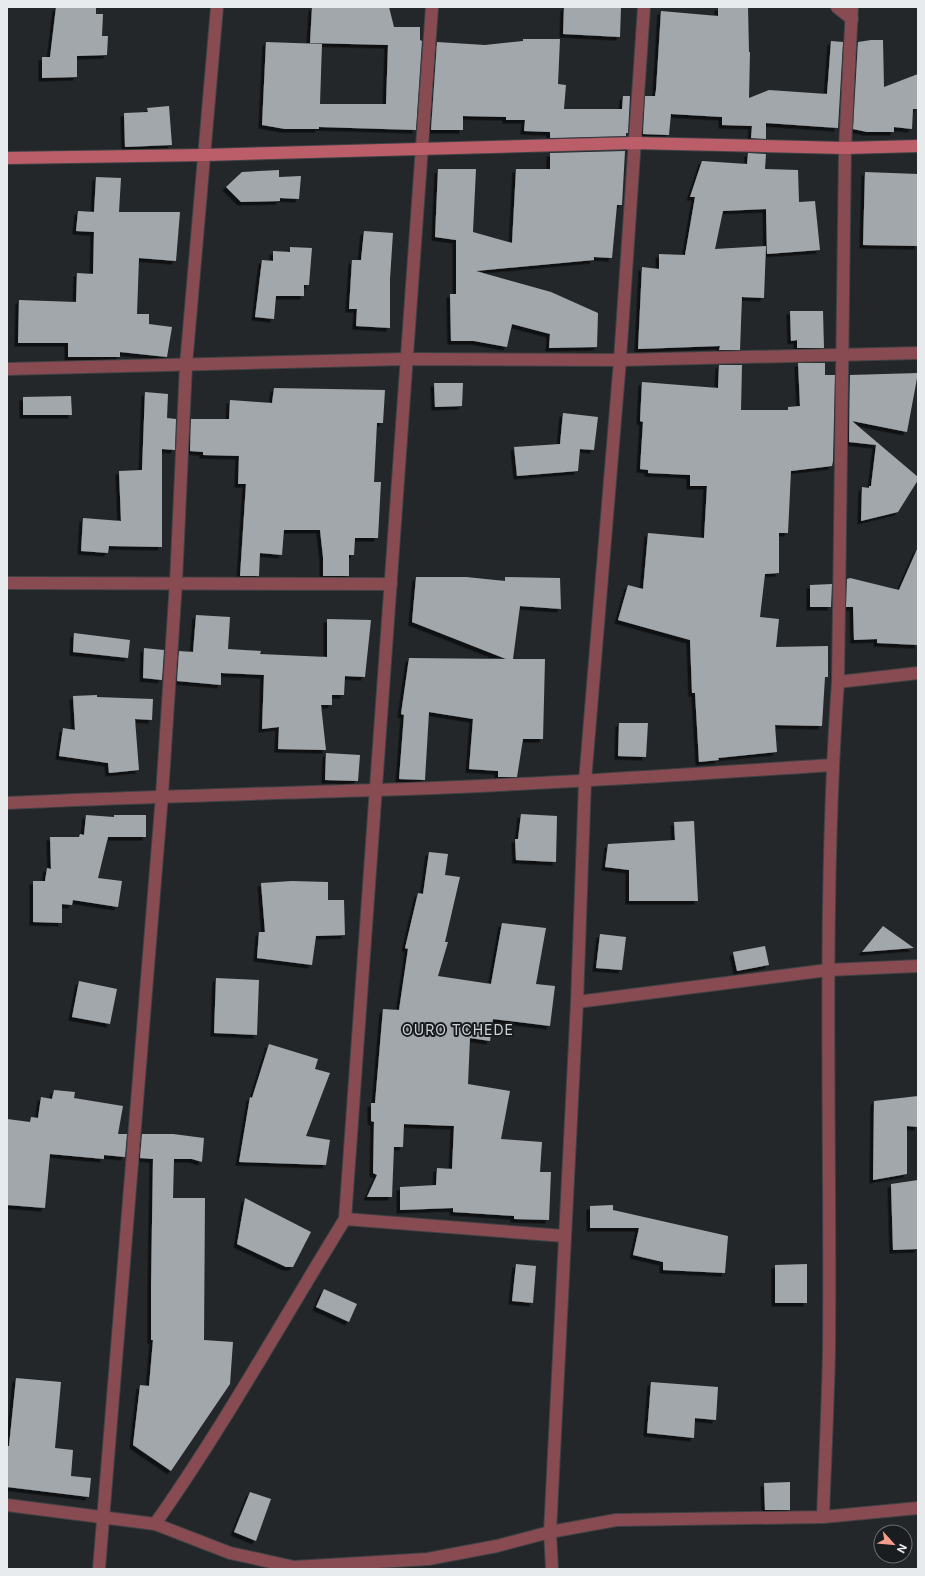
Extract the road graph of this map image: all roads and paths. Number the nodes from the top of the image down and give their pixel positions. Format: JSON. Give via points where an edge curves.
{"nodes":[{"id":1,"x":217,"y":7,"type":"edge"},
{"id":2,"x":432,"y":7,"type":"edge"},
{"id":3,"x":644,"y":7,"type":"edge"},
{"id":4,"x":837,"y":7,"type":"edge"},
{"id":5,"x":852,"y":13,"type":"edge"},
{"id":6,"x":634,"y":143,"type":"junction"},
{"id":7,"x":918,"y":146,"type":"edge"},
{"id":8,"x":845,"y":148,"type":"junction"},
{"id":9,"x":421,"y":149,"type":"junction"},
{"id":10,"x":204,"y":155,"type":"junction"},
{"id":11,"x":7,"y":158,"type":"edge"},
{"id":12,"x":918,"y":352,"type":"edge"},
{"id":13,"x":841,"y":354,"type":"junction"},
{"id":14,"x":406,"y":359,"type":"junction"},
{"id":15,"x":620,"y":360,"type":"junction"},
{"id":16,"x":186,"y":365,"type":"junction"},
{"id":17,"x":7,"y":369,"type":"edge"},
{"id":18,"x":176,"y":582,"type":"junction"},
{"id":19,"x":7,"y":583,"type":"edge"},
{"id":20,"x":391,"y":584,"type":"junction"},
{"id":21,"x":918,"y":673,"type":"edge"},
{"id":22,"x":838,"y":682,"type":"junction"},
{"id":23,"x":832,"y":765,"type":"junction"},
{"id":24,"x":586,"y":781,"type":"junction"},
{"id":25,"x":376,"y":790,"type":"junction"},
{"id":26,"x":162,"y":795,"type":"junction"},
{"id":27,"x":7,"y":803,"type":"edge"},
{"id":28,"x":918,"y":966,"type":"edge"},
{"id":29,"x":828,"y":970,"type":"junction"},
{"id":30,"x":577,"y":1002,"type":"junction"},
{"id":31,"x":345,"y":1219,"type":"junction"},
{"id":32,"x":564,"y":1236,"type":"junction"},
{"id":33,"x":7,"y":1505,"type":"edge"},
{"id":34,"x":918,"y":1508,"type":"edge"},
{"id":35,"x":823,"y":1517,"type":"junction"},
{"id":36,"x":102,"y":1518,"type":"junction"},
{"id":37,"x":155,"y":1524,"type":"junction"},
{"id":38,"x":550,"y":1532,"type":"junction"},
{"id":39,"x":99,"y":1569,"type":"edge"},
{"id":40,"x":552,"y":1569,"type":"edge"}],
"edges":[{"from":1,"to":10,"type":"street"},
{"from":2,"to":9,"type":"street"},
{"from":3,"to":6,"type":"street"},
{"from":4,"to":5,"type":"street"},
{"from":5,"to":8,"type":"street"},
{"from":6,"to":8,"type":"main road"},
{"from":6,"to":9,"type":"main road"},
{"from":6,"to":15,"type":"street"},
{"from":7,"to":8,"type":"main road"},
{"from":8,"to":13,"type":"street"},
{"from":9,"to":10,"type":"main road"},
{"from":9,"to":14,"type":"street"},
{"from":10,"to":11,"type":"main road"},
{"from":10,"to":16,"type":"street"},
{"from":12,"to":13,"type":"street"},
{"from":13,"to":15,"type":"street"},
{"from":13,"to":22,"type":"street"},
{"from":14,"to":15,"type":"street"},
{"from":14,"to":16,"type":"street"},
{"from":14,"to":20,"type":"street"},
{"from":15,"to":24,"type":"street"},
{"from":16,"to":17,"type":"street"},
{"from":16,"to":18,"type":"street"},
{"from":18,"to":19,"type":"street"},
{"from":18,"to":20,"type":"street"},
{"from":18,"to":26,"type":"street"},
{"from":20,"to":25,"type":"street"},
{"from":21,"to":22,"type":"street"},
{"from":22,"to":23,"type":"street"},
{"from":23,"to":24,"type":"street"},
{"from":23,"to":29,"type":"street"},
{"from":24,"to":25,"type":"street"},
{"from":24,"to":30,"type":"street"},
{"from":25,"to":26,"type":"street"},
{"from":25,"to":31,"type":"street"},
{"from":26,"to":27,"type":"street"},
{"from":26,"to":36,"type":"street"},
{"from":28,"to":29,"type":"street"},
{"from":29,"to":30,"type":"street"},
{"from":29,"to":35,"type":"street","via":[[829,1350]]},
{"from":30,"to":32,"type":"street"},
{"from":31,"to":32,"type":"street"},
{"from":31,"to":37,"type":"street","via":[[254,1372]]},
{"from":32,"to":38,"type":"street"},
{"from":33,"to":36,"type":"street"},
{"from":34,"to":35,"type":"street"},
{"from":35,"to":38,"type":"street","via":[[616,1520]]},
{"from":36,"to":37,"type":"street"},
{"from":36,"to":39,"type":"street"},
{"from":37,"to":38,"type":"street","via":[[230,1553],[294,1568],[428,1560]]},
{"from":38,"to":40,"type":"street"}]}
